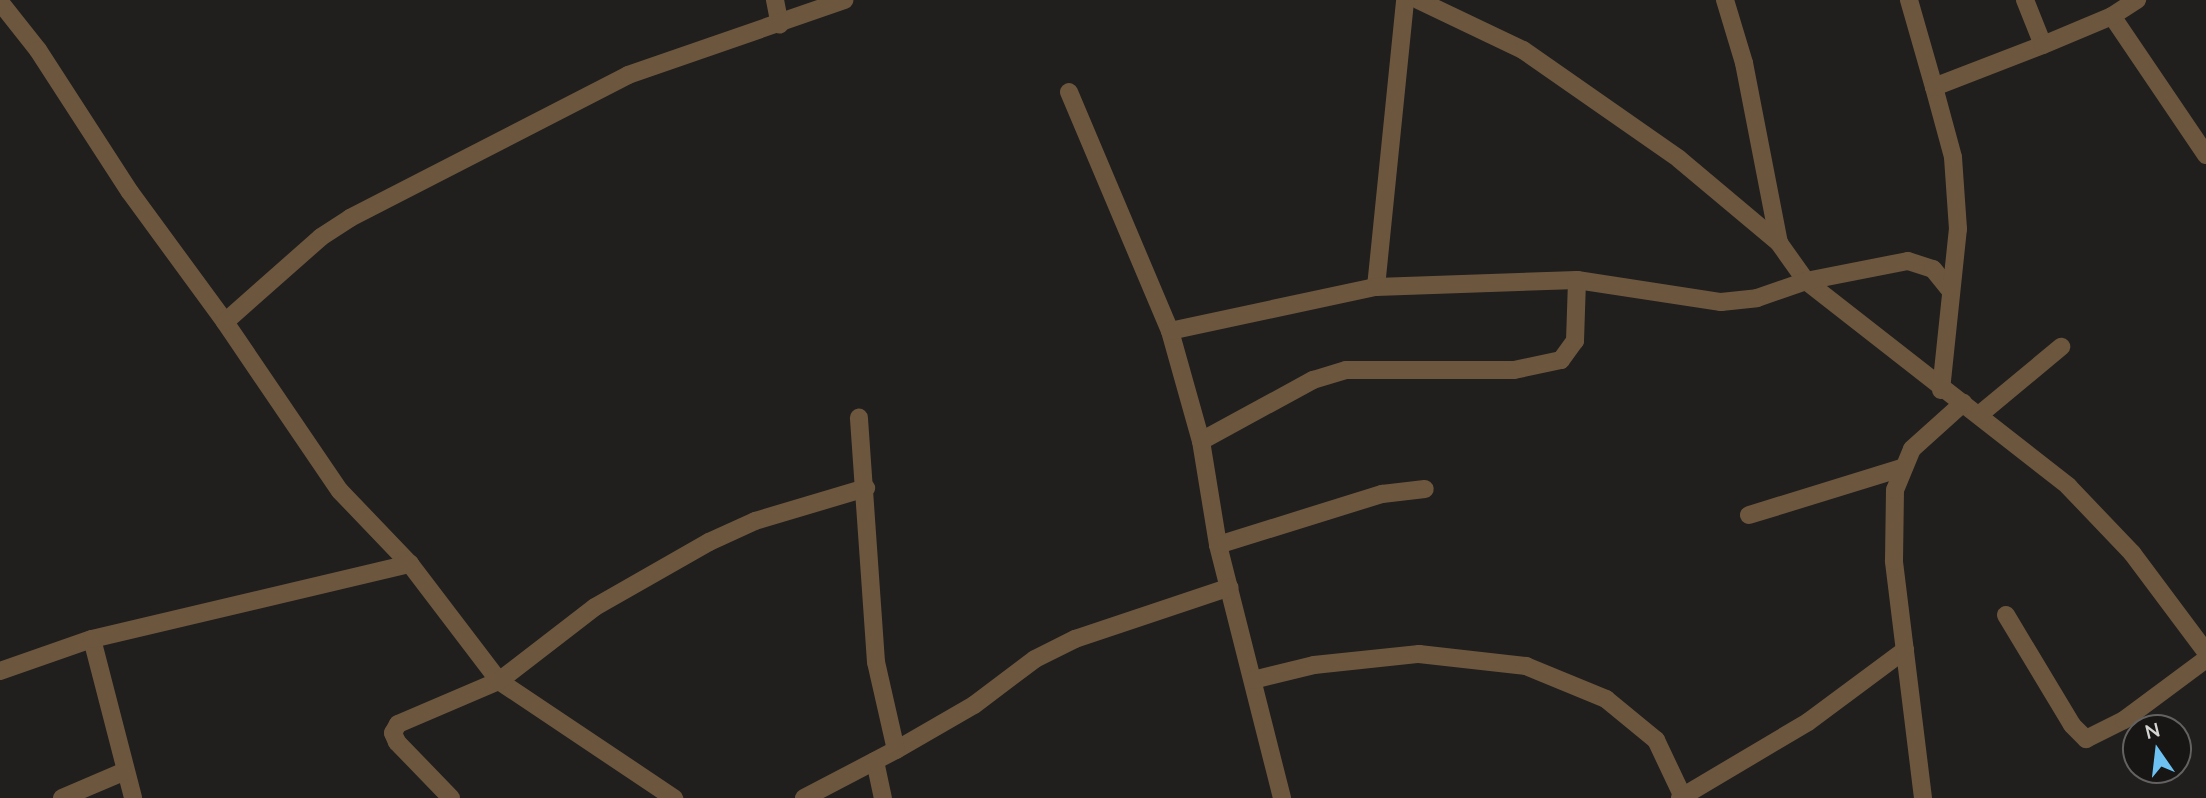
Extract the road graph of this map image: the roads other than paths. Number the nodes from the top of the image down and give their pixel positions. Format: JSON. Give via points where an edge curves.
{"nodes":[{"id":1,"x":775,"y":0,"type":"edge"},
{"id":2,"x":844,"y":0,"type":"edge"},
{"id":3,"x":1405,"y":0,"type":"edge"},
{"id":4,"x":1418,"y":0,"type":"edge"},
{"id":5,"x":1725,"y":0,"type":"edge"},
{"id":6,"x":1909,"y":0,"type":"edge"},
{"id":7,"x":2025,"y":0,"type":"edge"},
{"id":8,"x":2137,"y":0,"type":"edge"},
{"id":9,"x":0,"y":2,"type":"edge"},
{"id":10,"x":2112,"y":16,"type":"junction"},
{"id":11,"x":780,"y":25,"type":"junction"},
{"id":12,"x":2043,"y":45,"type":"junction"},
{"id":13,"x":1934,"y":87,"type":"junction"},
{"id":14,"x":1069,"y":92,"type":"dead end"},
{"id":15,"x":2206,"y":155,"type":"edge"},
{"id":16,"x":1779,"y":243,"type":"junction"},
{"id":17,"x":1577,"y":281,"type":"junction"},
{"id":18,"x":1806,"y":281,"type":"junction"},
{"id":19,"x":1376,"y":287,"type":"junction"},
{"id":20,"x":1950,"y":290,"type":"junction"},
{"id":21,"x":225,"y":322,"type":"junction"},
{"id":22,"x":1170,"y":331,"type":"junction"},
{"id":23,"x":2061,"y":347,"type":"dead end"},
{"id":24,"x":1941,"y":390,"type":"junction"},
{"id":25,"x":1963,"y":403,"type":"junction"},
{"id":26,"x":1979,"y":415,"type":"junction"},
{"id":27,"x":859,"y":418,"type":"dead end"},
{"id":28,"x":1201,"y":441,"type":"junction"},
{"id":29,"x":1902,"y":468,"type":"junction"},
{"id":30,"x":866,"y":488,"type":"junction"},
{"id":31,"x":1425,"y":489,"type":"dead end"},
{"id":32,"x":1749,"y":516,"type":"dead end"},
{"id":33,"x":1218,"y":545,"type":"junction"},
{"id":34,"x":410,"y":564,"type":"junction"},
{"id":35,"x":1230,"y":587,"type":"junction"},
{"id":36,"x":2006,"y":615,"type":"dead end"},
{"id":37,"x":92,"y":639,"type":"junction"},
{"id":38,"x":1905,"y":650,"type":"junction"},
{"id":39,"x":2206,"y":652,"type":"edge"},
{"id":40,"x":2206,"y":659,"type":"edge"},
{"id":41,"x":0,"y":671,"type":"edge"},
{"id":42,"x":1253,"y":680,"type":"junction"},
{"id":43,"x":499,"y":681,"type":"junction"},
{"id":44,"x":896,"y":750,"type":"junction"},
{"id":45,"x":875,"y":761,"type":"junction"},
{"id":46,"x":123,"y":772,"type":"junction"},
{"id":47,"x":1681,"y":796,"type":"edge"},
{"id":48,"x":62,"y":798,"type":"edge"},
{"id":49,"x":133,"y":798,"type":"edge"},
{"id":50,"x":451,"y":798,"type":"edge"},
{"id":51,"x":674,"y":798,"type":"edge"},
{"id":52,"x":804,"y":798,"type":"edge"},
{"id":53,"x":883,"y":798,"type":"edge"},
{"id":54,"x":1282,"y":798,"type":"edge"},
{"id":55,"x":1923,"y":798,"type":"edge"}],
"edges":[{"from":1,"to":11,"type":"street"},
{"from":2,"to":11,"type":"street"},
{"from":3,"to":19,"type":"street"},
{"from":4,"to":16,"type":"street","via":[[1523,50],[1679,159]]},
{"from":5,"to":16,"type":"street","via":[[1744,63]]},
{"from":6,"to":13,"type":"street"},
{"from":7,"to":12,"type":"street"},
{"from":8,"to":10,"type":"street"},
{"from":9,"to":21,"type":"street"},
{"from":10,"to":12,"type":"street"},
{"from":10,"to":15,"type":"street"},
{"from":11,"to":21,"type":"street","via":[[628,75],[350,218],[321,237]]},
{"from":12,"to":13,"type":"street"},
{"from":13,"to":20,"type":"street","via":[[1953,157],[1958,229]]},
{"from":14,"to":22,"type":"street"},
{"from":16,"to":18,"type":"street"},
{"from":17,"to":18,"type":"street","via":[[1721,302],[1757,298]]},
{"from":17,"to":19,"type":"street"},
{"from":17,"to":28,"type":"street","via":[[1575,341],[1561,360],[1514,370],[1346,370],[1313,380]]},
{"from":18,"to":20,"type":"street","via":[[1908,261],[1925,263]]},
{"from":18,"to":24,"type":"street"},
{"from":19,"to":22,"type":"street"},
{"from":20,"to":24,"type":"street"},
{"from":21,"to":34,"type":"street","via":[[340,491]]},
{"from":22,"to":28,"type":"street"},
{"from":23,"to":26,"type":"street"},
{"from":24,"to":25,"type":"street"},
{"from":25,"to":26,"type":"street"},
{"from":25,"to":29,"type":"street","via":[[1926,433]]},
{"from":26,"to":39,"type":"street","via":[[2077,495],[2132,553]]},
{"from":27,"to":30,"type":"street"},
{"from":28,"to":33,"type":"street"},
{"from":29,"to":32,"type":"street"},
{"from":29,"to":38,"type":"street","via":[[1893,524]]},
{"from":30,"to":43,"type":"street","via":[[755,521],[699,547],[596,607]]},
{"from":30,"to":44,"type":"street","via":[[876,662]]},
{"from":31,"to":33,"type":"street","via":[[1382,494]]},
{"from":33,"to":35,"type":"street"},
{"from":34,"to":37,"type":"street"},
{"from":34,"to":43,"type":"street"},
{"from":35,"to":42,"type":"street"},
{"from":35,"to":44,"type":"street","via":[[1075,639],[1035,659],[974,705]]},
{"from":36,"to":40,"type":"street","via":[[2071,725],[2086,739],[2124,720]]},
{"from":37,"to":41,"type":"street"},
{"from":37,"to":46,"type":"street"},
{"from":38,"to":47,"type":"street","via":[[1808,722]]},
{"from":38,"to":55,"type":"street"},
{"from":42,"to":47,"type":"street","via":[[1314,664],[1419,654],[1526,666],[1606,699],[1656,740]]},
{"from":42,"to":54,"type":"street"},
{"from":43,"to":50,"type":"street","via":[[398,724],[393,733]]},
{"from":43,"to":51,"type":"street"},
{"from":44,"to":45,"type":"street"},
{"from":45,"to":52,"type":"street"},
{"from":45,"to":53,"type":"street"},
{"from":46,"to":48,"type":"street"},
{"from":46,"to":49,"type":"street"}]}
